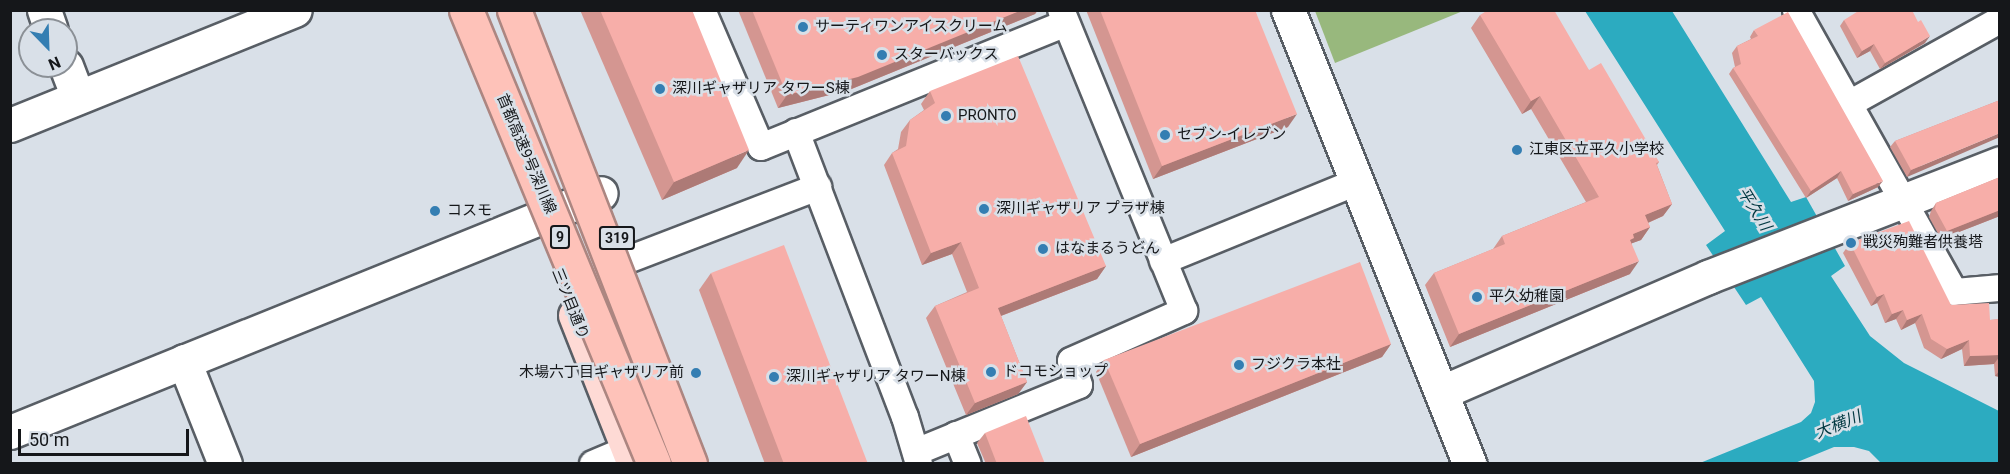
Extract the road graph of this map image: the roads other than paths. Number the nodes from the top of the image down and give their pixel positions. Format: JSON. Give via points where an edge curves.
{"nodes":[{"id":1,"x":295,"y":10,"type":"edge"},
{"id":2,"x":452,"y":10,"type":"edge"},
{"id":3,"x":466,"y":10,"type":"edge"},
{"id":4,"x":514,"y":10,"type":"edge"},
{"id":5,"x":531,"y":10,"type":"edge"},
{"id":6,"x":702,"y":10,"type":"edge"},
{"id":7,"x":1288,"y":10,"type":"edge"},
{"id":8,"x":1796,"y":10,"type":"edge"},
{"id":9,"x":1063,"y":17,"type":"edge"},
{"id":10,"x":2000,"y":21,"type":"edge"},
{"id":11,"x":71,"y":78,"type":"edge"},
{"id":12,"x":78,"y":97,"type":"junction"},
{"id":13,"x":1849,"y":104,"type":"junction"},
{"id":14,"x":10,"y":125,"type":"edge"},
{"id":15,"x":796,"y":132,"type":"junction"},
{"id":16,"x":2000,"y":163,"type":"edge"},
{"id":17,"x":1357,"y":182,"type":"junction"},
{"id":18,"x":818,"y":187,"type":"junction"},
{"id":19,"x":602,"y":194,"type":"junction"},
{"id":20,"x":1904,"y":200,"type":"junction"},
{"id":21,"x":537,"y":220,"type":"junction"},
{"id":22,"x":625,"y":261,"type":"junction"},
{"id":23,"x":1163,"y":261,"type":"junction"},
{"id":24,"x":2000,"y":288,"type":"edge"},
{"id":25,"x":184,"y":362,"type":"junction"},
{"id":26,"x":1442,"y":392,"type":"junction"},
{"id":27,"x":10,"y":432,"type":"edge"},
{"id":28,"x":956,"y":435,"type":"junction"},
{"id":29,"x":917,"y":458,"type":"edge"},
{"id":30,"x":639,"y":459,"type":"edge"},
{"id":31,"x":1461,"y":461,"type":"edge"},
{"id":32,"x":225,"y":464,"type":"edge"},
{"id":33,"x":593,"y":464,"type":"edge"},
{"id":34,"x":690,"y":464,"type":"edge"},
{"id":35,"x":706,"y":464,"type":"edge"},
{"id":36,"x":968,"y":464,"type":"edge"}],
"edges":[{"from":1,"to":12,"type":"street"},
{"from":2,"to":21,"type":"main road","name":"三ツ目通り"},
{"from":3,"to":30,"type":"highway","name":"首都高速9号深川線","number":"9","bridge":true},
{"from":4,"to":34,"type":"highway","bridge":true},
{"from":5,"to":19,"type":"main road","number":"319"},
{"from":6,"to":15,"type":"street","via":[[761,147]]},
{"from":7,"to":17,"type":"street"},
{"from":8,"to":13,"type":"street"},
{"from":9,"to":15,"type":"street"},
{"from":9,"to":23,"type":"street"},
{"from":10,"to":13,"type":"street"},
{"from":11,"to":12,"type":"street"},
{"from":12,"to":14,"type":"street"},
{"from":13,"to":20,"type":"street"},
{"from":15,"to":18,"type":"street"},
{"from":16,"to":20,"type":"street"},
{"from":17,"to":23,"type":"street"},
{"from":17,"to":26,"type":"street"},
{"from":18,"to":22,"type":"street"},
{"from":18,"to":29,"type":"street"},
{"from":19,"to":21,"type":"street"},
{"from":19,"to":22,"type":"main road","number":"319"},
{"from":20,"to":24,"type":"street","via":[[1954,292]]},
{"from":20,"to":26,"type":"street","via":[[1708,277]]},
{"from":21,"to":25,"type":"street"},
{"from":21,"to":30,"type":"main road","name":"三ツ目通り"},
{"from":22,"to":35,"type":"main road","number":"319"},
{"from":23,"to":28,"type":"street","via":[[1184,311],[1071,361],[1079,385]]},
{"from":25,"to":27,"type":"street"},
{"from":25,"to":32,"type":"street"},
{"from":26,"to":31,"type":"street"},
{"from":28,"to":29,"type":"street"},
{"from":28,"to":36,"type":"street"},
{"from":30,"to":33,"type":"street"}]}
